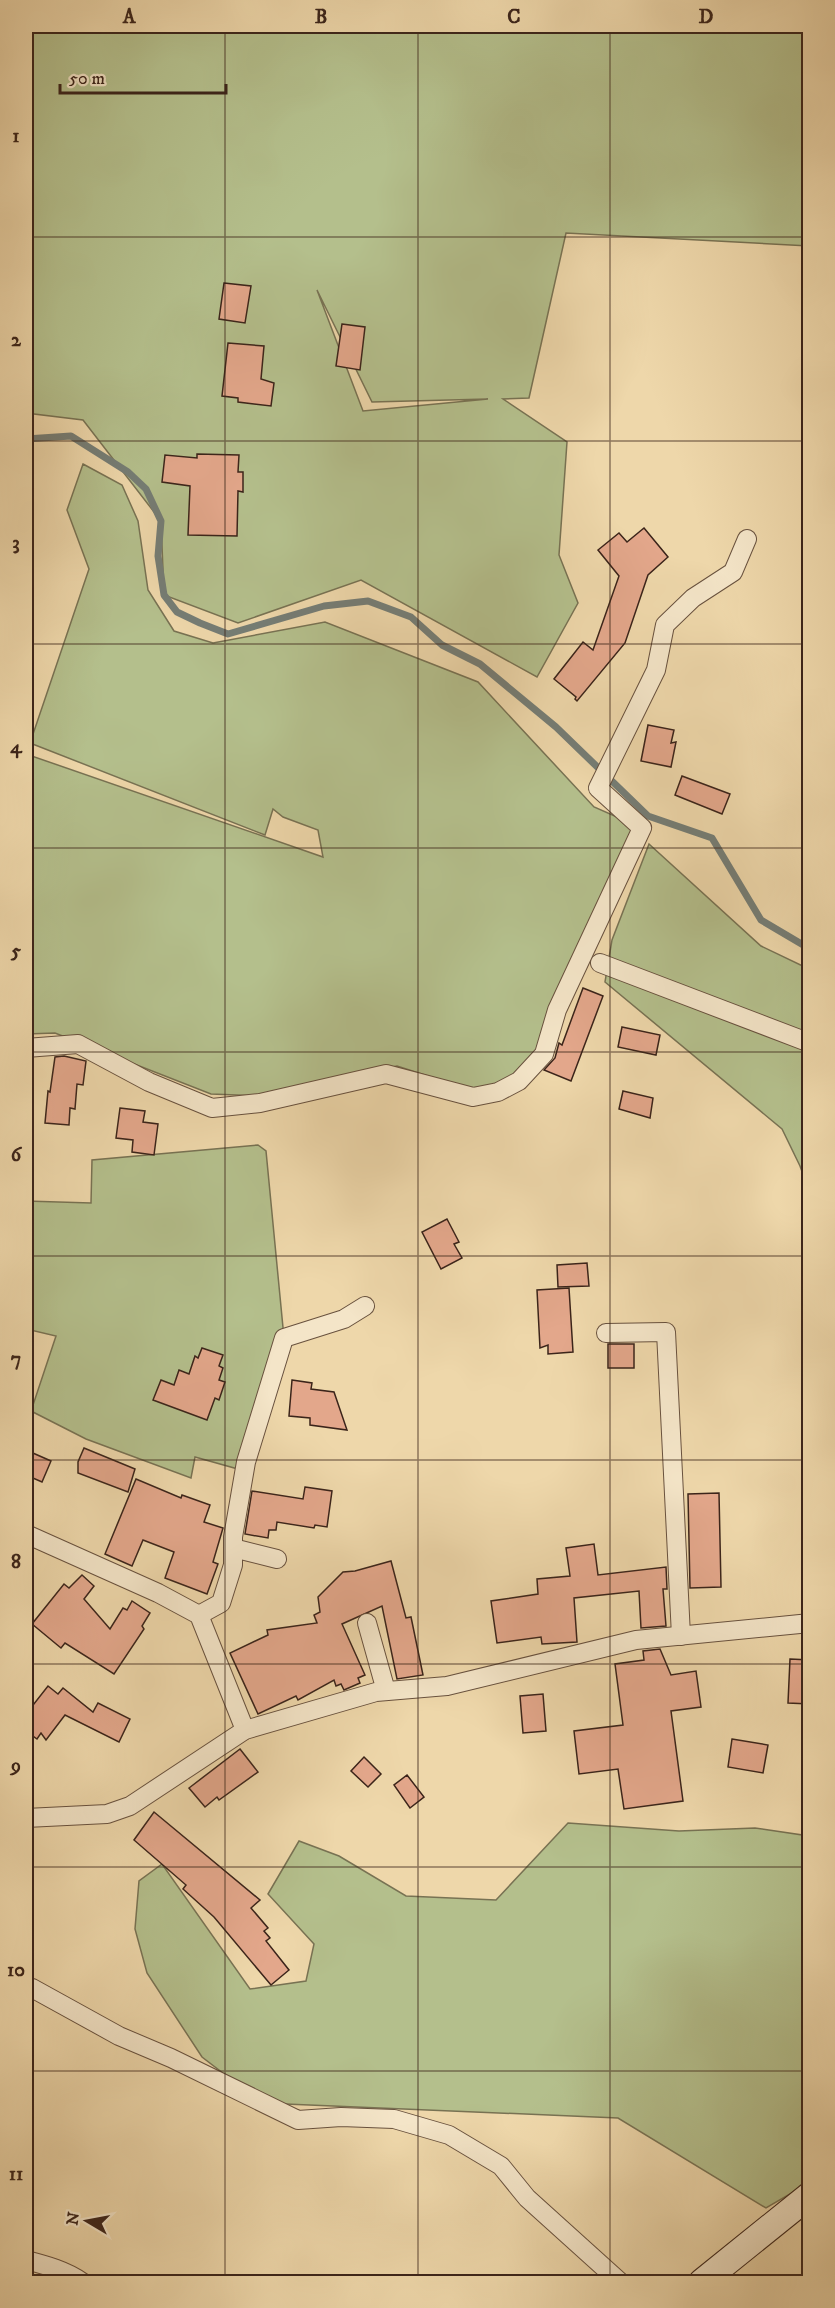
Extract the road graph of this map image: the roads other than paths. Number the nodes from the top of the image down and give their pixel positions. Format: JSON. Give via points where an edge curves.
{"nodes":[{"id":1,"x":747,"y":539,"type":"dead end"},
{"id":2,"x":600,"y":963,"type":"dead end"},
{"id":3,"x":810,"y":1043,"type":"edge"},
{"id":4,"x":26,"y":1048,"type":"edge"},
{"id":5,"x":364,"y":1306,"type":"dead end"},
{"id":6,"x":606,"y":1333,"type":"dead end"},
{"id":7,"x":26,"y":1534,"type":"edge"},
{"id":8,"x":233,"y":1548,"type":"junction"},
{"id":9,"x":277,"y":1560,"type":"dead end"},
{"id":10,"x":199,"y":1615,"type":"junction"},
{"id":11,"x":367,"y":1623,"type":"dead end"},
{"id":12,"x":810,"y":1623,"type":"edge"},
{"id":13,"x":681,"y":1636,"type":"junction"},
{"id":14,"x":386,"y":1691,"type":"junction"},
{"id":15,"x":245,"y":1730,"type":"junction"},
{"id":16,"x":26,"y":1818,"type":"edge"},
{"id":17,"x":26,"y":1986,"type":"edge"},
{"id":18,"x":810,"y":2195,"type":"edge"},
{"id":19,"x":26,"y":2260,"type":"edge"},
{"id":20,"x":82,"y":2283,"type":"edge"},
{"id":21,"x":620,"y":2283,"type":"edge"},
{"id":22,"x":702,"y":2283,"type":"edge"}],
"edges":[{"from":1,"to":4,"type":"street","via":[[733,572],[693,598],[665,625],[656,670],[598,788],[642,828],[557,1010],[544,1054],[519,1081],[498,1092],[473,1097],[386,1074],[260,1103],[212,1108],[149,1082],[78,1044]]},
{"from":2,"to":3,"type":"street"},
{"from":5,"to":8,"type":"street","via":[[344,1319],[284,1338],[246,1462]]},
{"from":6,"to":13,"type":"street","via":[[666,1332]]},
{"from":7,"to":10,"type":"street"},
{"from":8,"to":9,"type":"street"},
{"from":8,"to":10,"type":"street","via":[[233,1565],[221,1603]]},
{"from":10,"to":15,"type":"street"},
{"from":11,"to":14,"type":"street"},
{"from":12,"to":13,"type":"street"},
{"from":13,"to":14,"type":"street","via":[[636,1640],[447,1686]]},
{"from":14,"to":15,"type":"street"},
{"from":15,"to":16,"type":"street","via":[[130,1806],[107,1814]]},
{"from":17,"to":21,"type":"street","via":[[119,2036],[298,2120],[394,2119],[449,2135],[501,2166],[527,2198]]},
{"from":18,"to":22,"type":"main road"},
{"from":19,"to":20,"type":"street","via":[[44,2264]]}]}
